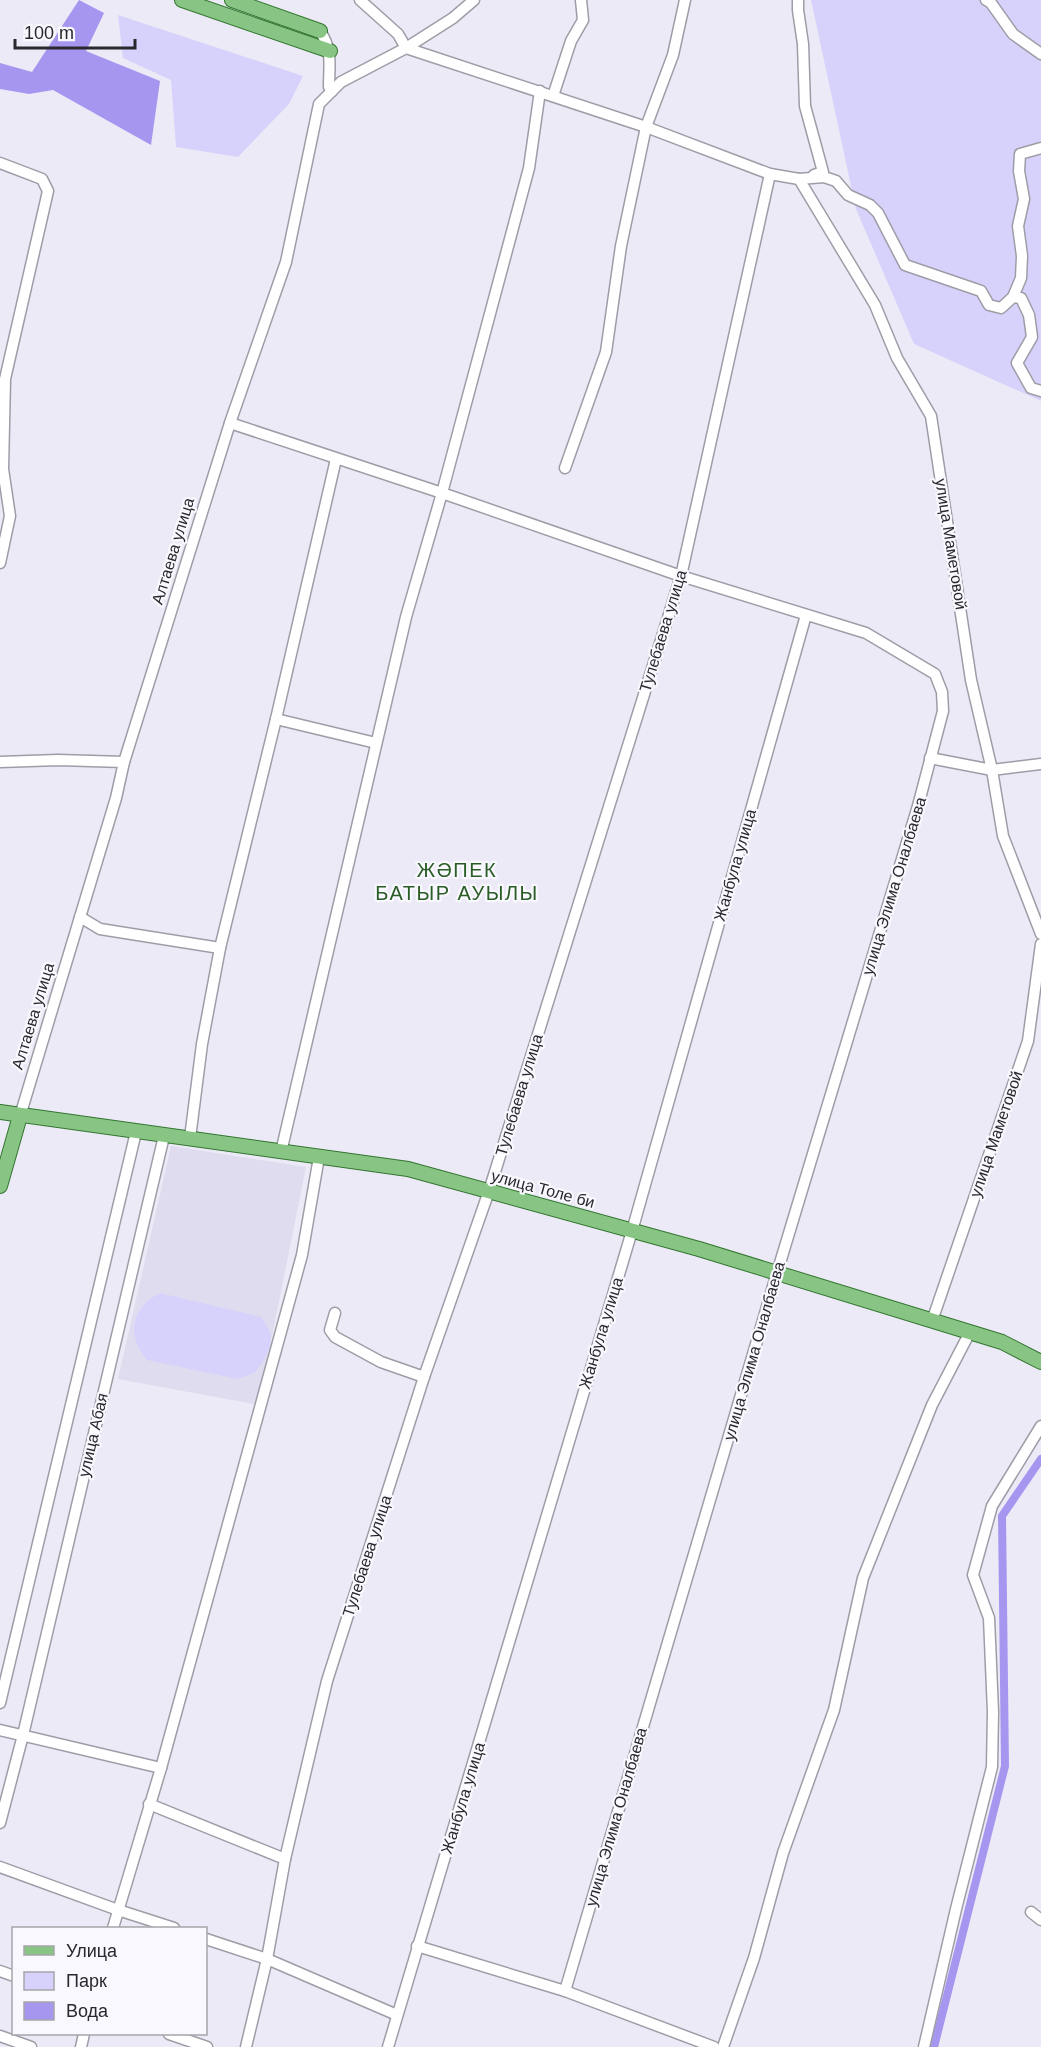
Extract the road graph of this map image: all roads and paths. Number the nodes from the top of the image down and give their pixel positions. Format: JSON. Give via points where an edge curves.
{"nodes":[{"id":1,"x":182,"y":0,"type":"edge"},
{"id":2,"x":232,"y":0,"type":"edge"},
{"id":3,"x":360,"y":0,"type":"edge"},
{"id":4,"x":474,"y":0,"type":"edge"},
{"id":5,"x":581,"y":0,"type":"edge"},
{"id":6,"x":685,"y":0,"type":"edge"},
{"id":7,"x":798,"y":0,"type":"edge"},
{"id":8,"x":986,"y":0,"type":"edge"},
{"id":9,"x":320,"y":31,"type":"joint"},
{"id":10,"x":406,"y":48,"type":"junction"},
{"id":11,"x":330,"y":51,"type":"junction"},
{"id":12,"x":1041,"y":54,"type":"edge"},
{"id":13,"x":332,"y":91,"type":"junction"},
{"id":14,"x":540,"y":92,"type":"junction"},
{"id":15,"x":553,"y":96,"type":"junction"},
{"id":16,"x":646,"y":127,"type":"junction"},
{"id":17,"x":1041,"y":148,"type":"edge"},
{"id":18,"x":0,"y":163,"type":"edge"},
{"id":19,"x":770,"y":174,"type":"junction"},
{"id":20,"x":799,"y":179,"type":"junction"},
{"id":21,"x":1013,"y":297,"type":"junction"},
{"id":22,"x":1041,"y":391,"type":"edge"},
{"id":23,"x":230,"y":423,"type":"junction"},
{"id":24,"x":336,"y":459,"type":"junction"},
{"id":25,"x":565,"y":468,"type":"dead end"},
{"id":26,"x":442,"y":493,"type":"junction"},
{"id":27,"x":0,"y":563,"type":"edge"},
{"id":28,"x":681,"y":576,"type":"junction"},
{"id":29,"x":806,"y":615,"type":"junction"},
{"id":30,"x":276,"y":719,"type":"junction"},
{"id":31,"x":376,"y":743,"type":"junction"},
{"id":32,"x":930,"y":758,"type":"junction"},
{"id":33,"x":0,"y":762,"type":"edge"},
{"id":34,"x":124,"y":762,"type":"junction"},
{"id":35,"x":1041,"y":764,"type":"edge"},
{"id":36,"x":992,"y":770,"type":"junction"},
{"id":37,"x":80,"y":917,"type":"junction"},
{"id":38,"x":1041,"y":934,"type":"edge"},
{"id":39,"x":1041,"y":944,"type":"edge"},
{"id":40,"x":220,"y":948,"type":"junction"},
{"id":41,"x":0,"y":1112,"type":"edge"},
{"id":42,"x":20,"y":1116,"type":"junction"},
{"id":43,"x":136,"y":1132,"type":"junction"},
{"id":44,"x":164,"y":1136,"type":"junction"},
{"id":45,"x":190,"y":1138,"type":"junction"},
{"id":46,"x":281,"y":1152,"type":"junction"},
{"id":47,"x":319,"y":1157,"type":"junction"},
{"id":48,"x":0,"y":1186,"type":"edge"},
{"id":49,"x":489,"y":1191,"type":"junction"},
{"id":50,"x":632,"y":1231,"type":"junction"},
{"id":51,"x":777,"y":1273,"type":"junction"},
{"id":52,"x":335,"y":1312,"type":"dead end"},
{"id":53,"x":932,"y":1321,"type":"junction"},
{"id":54,"x":970,"y":1332,"type":"junction"},
{"id":55,"x":1041,"y":1362,"type":"edge"},
{"id":56,"x":424,"y":1377,"type":"junction"},
{"id":57,"x":1041,"y":1426,"type":"edge"},
{"id":58,"x":0,"y":1703,"type":"edge"},
{"id":59,"x":0,"y":1730,"type":"edge"},
{"id":60,"x":23,"y":1735,"type":"junction"},
{"id":61,"x":161,"y":1768,"type":"junction"},
{"id":62,"x":149,"y":1804,"type":"junction"},
{"id":63,"x":0,"y":1823,"type":"edge"},
{"id":64,"x":285,"y":1859,"type":"junction"},
{"id":65,"x":0,"y":1867,"type":"edge"},
{"id":66,"x":118,"y":1910,"type":"junction"},
{"id":67,"x":1031,"y":1912,"type":"dead end"},
{"id":68,"x":1041,"y":1920,"type":"edge"},
{"id":69,"x":114,"y":1927,"type":"edge"},
{"id":70,"x":168,"y":1927,"type":"edge"},
{"id":71,"x":207,"y":1939,"type":"edge"},
{"id":72,"x":417,"y":1946,"type":"junction"},
{"id":73,"x":267,"y":1959,"type":"junction"},
{"id":74,"x":565,"y":1991,"type":"junction"},
{"id":75,"x":398,"y":2015,"type":"junction"},
{"id":76,"x":172,"y":2035,"type":"edge"},
{"id":77,"x":0,"y":2036,"type":"edge"},
{"id":78,"x":30,"y":2047,"type":"edge"},
{"id":79,"x":207,"y":2047,"type":"edge"},
{"id":80,"x":246,"y":2047,"type":"edge"},
{"id":81,"x":388,"y":2047,"type":"edge"},
{"id":82,"x":714,"y":2047,"type":"edge"},
{"id":83,"x":723,"y":2047,"type":"edge"},
{"id":84,"x":924,"y":2047,"type":"edge"}],
"edges":[{"from":1,"to":11,"type":"main road"},
{"from":2,"to":9,"type":"main road"},
{"from":3,"to":10,"type":"street","via":[[398,34]]},
{"from":4,"to":10,"type":"street","name":"Алтаева улица"},
{"from":5,"to":15,"type":"street","via":[[583,20],[571,41]]},
{"from":6,"to":16,"type":"street","via":[[674,55]]},
{"from":7,"to":20,"type":"street","via":[[805,106],[823,172]]},
{"from":8,"to":12,"type":"street","via":[[1013,34]]},
{"from":9,"to":11,"type":"street"},
{"from":10,"to":13,"type":"street","name":"Алтаева улица","via":[[341,82]]},
{"from":10,"to":14,"type":"street"},
{"from":11,"to":13,"type":"street"},
{"from":13,"to":23,"type":"street","name":"Алтаева улица","via":[[319,104],[286,262]]},
{"from":14,"to":15,"type":"street"},
{"from":14,"to":26,"type":"street","via":[[529,168]]},
{"from":15,"to":16,"type":"street"},
{"from":16,"to":19,"type":"street"},
{"from":16,"to":25,"type":"street","via":[[621,246],[606,352]]},
{"from":17,"to":21,"type":"street","via":[[1020,154],[1024,199],[1018,226],[1021,278]]},
{"from":18,"to":27,"type":"street","via":[[42,179],[48,191],[5,379],[3,469],[10,516]]},
{"from":19,"to":20,"type":"street"},
{"from":19,"to":28,"type":"street","name":"Тулебаева улица"},
{"from":20,"to":21,"type":"street","via":[[824,177],[836,181],[848,195],[870,204],[905,265],[981,291],[989,304],[1001,308]]},
{"from":20,"to":36,"type":"street","name":"улица Маметовой","via":[[875,305],[897,358],[931,416],[971,680]]},
{"from":21,"to":22,"type":"street","via":[[1021,298],[1029,315],[1032,337],[1017,363],[1030,388]]},
{"from":23,"to":24,"type":"street"},
{"from":23,"to":34,"type":"street","name":"Алтаева улица"},
{"from":24,"to":26,"type":"street"},
{"from":24,"to":30,"type":"street"},
{"from":26,"to":28,"type":"street"},
{"from":26,"to":31,"type":"street","via":[[406,617]]},
{"from":28,"to":29,"type":"street"},
{"from":28,"to":49,"type":"street","name":"Тулебаева улица"},
{"from":29,"to":32,"type":"street","name":"улица Элима Оналбаева","via":[[866,633],[935,674],[942,692],[942,711]]},
{"from":29,"to":50,"type":"street","name":"Жанбула улица"},
{"from":30,"to":31,"type":"street"},
{"from":30,"to":40,"type":"street"},
{"from":31,"to":46,"type":"street"},
{"from":32,"to":36,"type":"street"},
{"from":32,"to":51,"type":"street","name":"улица Элима Оналбаева"},
{"from":33,"to":34,"type":"street"},
{"from":34,"to":37,"type":"street","name":"Алтаева улица"},
{"from":35,"to":36,"type":"street"},
{"from":36,"to":38,"type":"street","name":"улица Маметовой","via":[[1003,836]]},
{"from":37,"to":40,"type":"street","via":[[100,929]]},
{"from":37,"to":42,"type":"street","name":"Алтаева улица"},
{"from":39,"to":53,"type":"street","name":"улица Маметовой","via":[[1028,1041]]},
{"from":40,"to":45,"type":"street"},
{"from":41,"to":42,"type":"main road","name":"улица Толе би"},
{"from":42,"to":43,"type":"main road","name":"улица Толе би"},
{"from":42,"to":48,"type":"main road","name":"Алтаева улица"},
{"from":43,"to":44,"type":"main road","name":"улица Толе би"},
{"from":43,"to":58,"type":"street","name":"улица Абая"},
{"from":44,"to":45,"type":"main road","name":"улица Толе би"},
{"from":44,"to":60,"type":"street","name":"улица Абая"},
{"from":45,"to":46,"type":"main road","name":"улица Толе би"},
{"from":46,"to":47,"type":"main road","name":"улица Толе би"},
{"from":47,"to":49,"type":"main road","name":"улица Толе би","via":[[408,1169]]},
{"from":47,"to":61,"type":"street","via":[[302,1255]]},
{"from":49,"to":50,"type":"main road","name":"улица Толе би"},
{"from":49,"to":56,"type":"street","name":"Тулебаева улица"},
{"from":50,"to":51,"type":"main road","name":"улица Толе би"},
{"from":50,"to":72,"type":"street","name":"Жанбула улица"},
{"from":51,"to":53,"type":"main road","name":"улица Толе би"},
{"from":51,"to":74,"type":"street","name":"улица Элима Оналбаева"},
{"from":52,"to":56,"type":"street","via":[[330,1330],[335,1337],[381,1362]]},
{"from":53,"to":54,"type":"main road","name":"улица Толе би"},
{"from":54,"to":55,"type":"main road","name":"улица Толе би","via":[[1002,1342]]},
{"from":54,"to":83,"type":"street","via":[[932,1405],[863,1578],[834,1710],[783,1853],[754,1958]]},
{"from":56,"to":64,"type":"street","name":"Тулебаева улица","via":[[327,1681]]},
{"from":57,"to":84,"type":"street","via":[[992,1506],[973,1575],[989,1618],[992,1767]]},
{"from":59,"to":60,"type":"street"},
{"from":60,"to":61,"type":"street"},
{"from":60,"to":63,"type":"street","name":"улица Абая"},
{"from":61,"to":62,"type":"street"},
{"from":62,"to":64,"type":"street"},
{"from":62,"to":66,"type":"street"},
{"from":64,"to":73,"type":"street","name":"Тулебаева улица"},
{"from":65,"to":66,"type":"street"},
{"from":66,"to":69,"type":"street"},
{"from":66,"to":70,"type":"street"},
{"from":67,"to":68,"type":"street"},
{"from":71,"to":73,"type":"street"},
{"from":72,"to":74,"type":"street"},
{"from":72,"to":75,"type":"street","name":"Жанбула улица"},
{"from":73,"to":75,"type":"street"},
{"from":73,"to":80,"type":"street","name":"Тулебаева улица"},
{"from":74,"to":82,"type":"street"},
{"from":75,"to":81,"type":"street","name":"Жанбула улица"},
{"from":76,"to":79,"type":"street"},
{"from":77,"to":78,"type":"street"}]}
